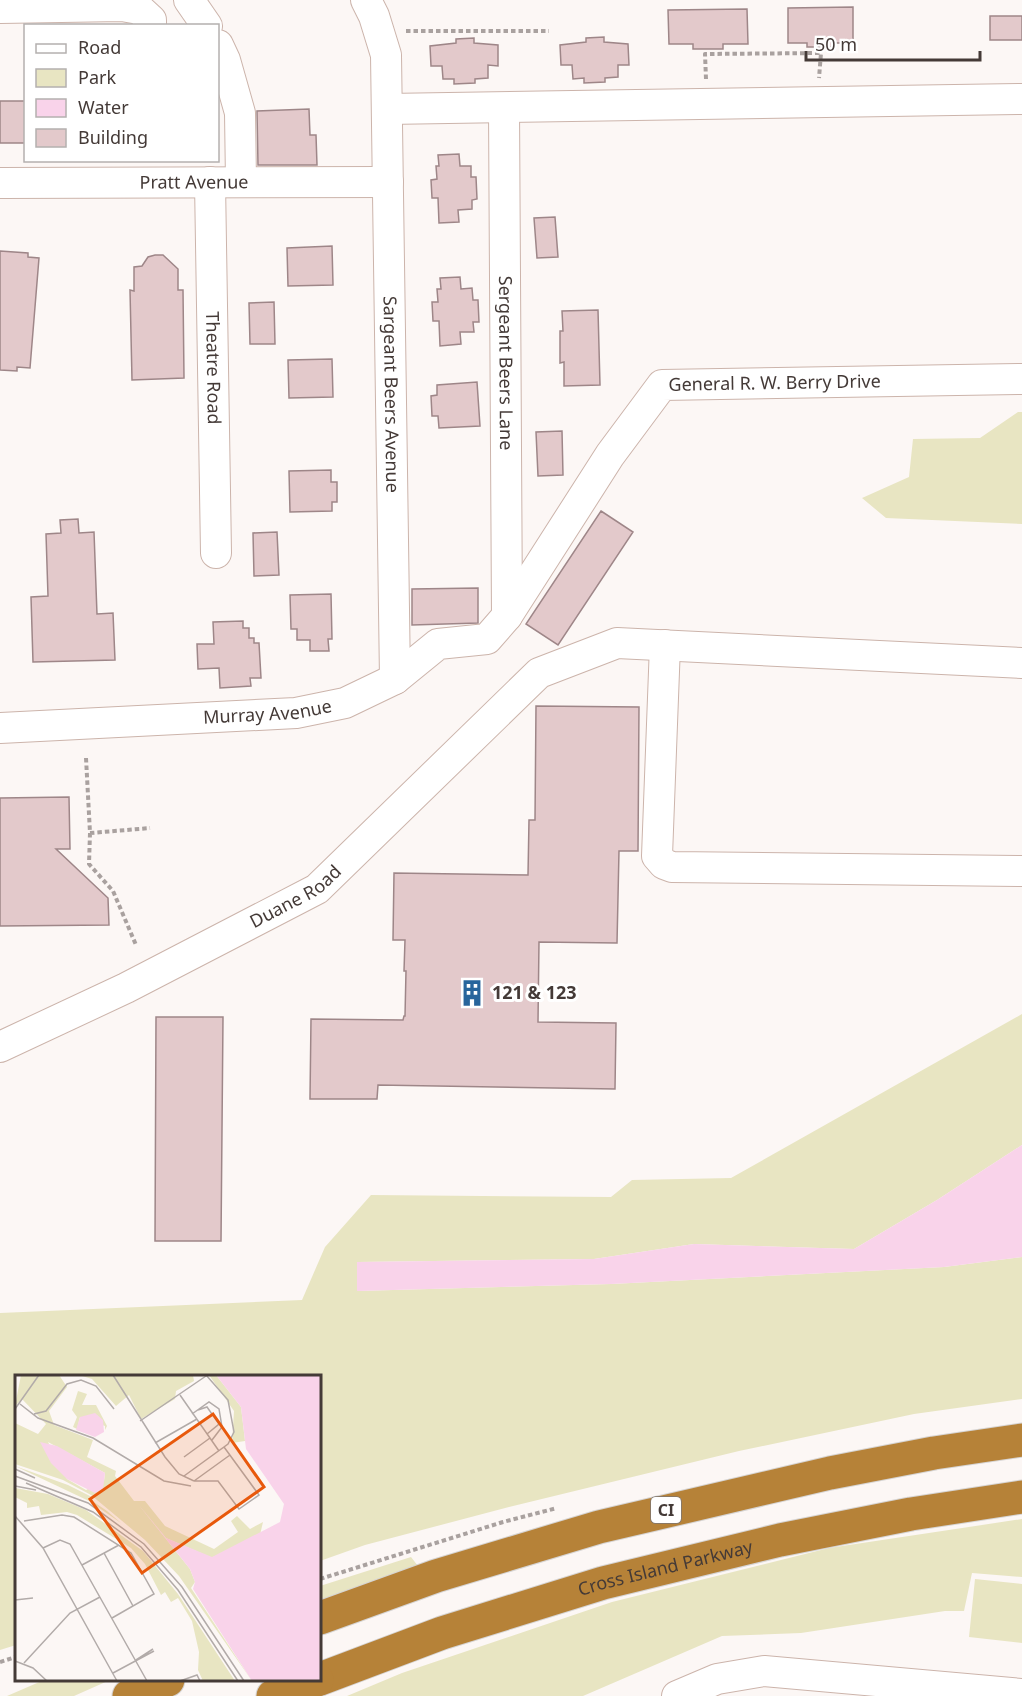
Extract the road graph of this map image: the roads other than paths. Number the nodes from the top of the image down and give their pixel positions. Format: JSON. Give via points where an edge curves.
{"nodes":[{"id":1,"x":189,"y":0,"type":"edge"},
{"id":2,"x":366,"y":0,"type":"edge"},
{"id":3,"x":0,"y":8,"type":"edge"},
{"id":4,"x":151,"y":24,"type":"edge"},
{"id":5,"x":206,"y":24,"type":"edge"},
{"id":6,"x":219,"y":47,"type":"edge"},
{"id":7,"x":1022,"y":99,"type":"edge"},
{"id":8,"x":504,"y":108,"type":"junction"},
{"id":9,"x":387,"y":109,"type":"junction"},
{"id":10,"x":152,"y":172,"type":"edge"},
{"id":11,"x":210,"y":182,"type":"junction"},
{"id":12,"x":241,"y":182,"type":"junction"},
{"id":13,"x":388,"y":182,"type":"junction"},
{"id":14,"x":0,"y":183,"type":"edge"},
{"id":15,"x":1022,"y":379,"type":"edge"},
{"id":16,"x":216,"y":553,"type":"dead end"},
{"id":17,"x":507,"y":616,"type":"junction"},
{"id":18,"x":664,"y":645,"type":"junction"},
{"id":19,"x":1022,"y":663,"type":"edge"},
{"id":20,"x":395,"y":679,"type":"junction"},
{"id":21,"x":0,"y":728,"type":"edge"},
{"id":22,"x":1022,"y":871,"type":"edge"},
{"id":23,"x":0,"y":1047,"type":"edge"},
{"id":24,"x":1022,"y":1440,"type":"edge"},
{"id":25,"x":1022,"y":1497,"type":"edge"},
{"id":26,"x":321,"y":1618,"type":"edge"},
{"id":27,"x":321,"y":1678,"type":"edge"},
{"id":28,"x":166,"y":1681,"type":"edge"},
{"id":29,"x":313,"y":1681,"type":"edge"},
{"id":30,"x":1022,"y":1694,"type":"edge"},
{"id":31,"x":129,"y":1696,"type":"edge"},
{"id":32,"x":273,"y":1696,"type":"edge"},
{"id":33,"x":677,"y":1696,"type":"edge"}],
"edges":[{"from":1,"to":5,"type":"street"},
{"from":2,"to":9,"type":"street","name":"Sargeant Beers Avenue","via":[[386,55]]},
{"from":3,"to":4,"type":"street","via":[[122,6],[139,9]]},
{"from":6,"to":12,"type":"street","via":[[240,114]]},
{"from":7,"to":8,"type":"street"},
{"from":8,"to":9,"type":"street"},
{"from":8,"to":17,"type":"street","name":"Sergeant Beers Lane"},
{"from":9,"to":13,"type":"street","name":"Sargeant Beers Avenue"},
{"from":10,"to":11,"type":"street","name":"Pratt Avenue"},
{"from":10,"to":14,"type":"street","name":"Pratt Avenue"},
{"from":11,"to":12,"type":"street","name":"Pratt Avenue"},
{"from":11,"to":16,"type":"street","name":"Theatre Road"},
{"from":12,"to":13,"type":"street","name":"Pratt Avenue"},
{"from":13,"to":20,"type":"street","name":"Sargeant Beers Avenue"},
{"from":15,"to":17,"type":"street","name":"General R. W. Berry Drive","via":[[662,385],[610,455]]},
{"from":17,"to":20,"type":"street","name":"Murray Avenue","via":[[488,639],[438,644]]},
{"from":18,"to":19,"type":"street"},
{"from":18,"to":22,"type":"street","via":[[657,856],[664,864]]},
{"from":18,"to":23,"type":"street","name":"Duane Road","via":[[617,643],[539,673],[317,889]]},
{"from":20,"to":21,"type":"street","name":"Murray Avenue","via":[[345,703],[296,713]]},
{"from":24,"to":26,"type":"highway","number":"CI","via":[[830,1473],[599,1527],[436,1576]]},
{"from":25,"to":27,"type":"highway","name":"Cross Island Parkway","via":[[780,1539],[603,1583],[442,1633]]},
{"from":28,"to":31,"type":"highway"},
{"from":29,"to":32,"type":"highway","name":"Cross Island Parkway"},
{"from":30,"to":33,"type":"street","via":[[764,1671],[717,1679]]}]}
